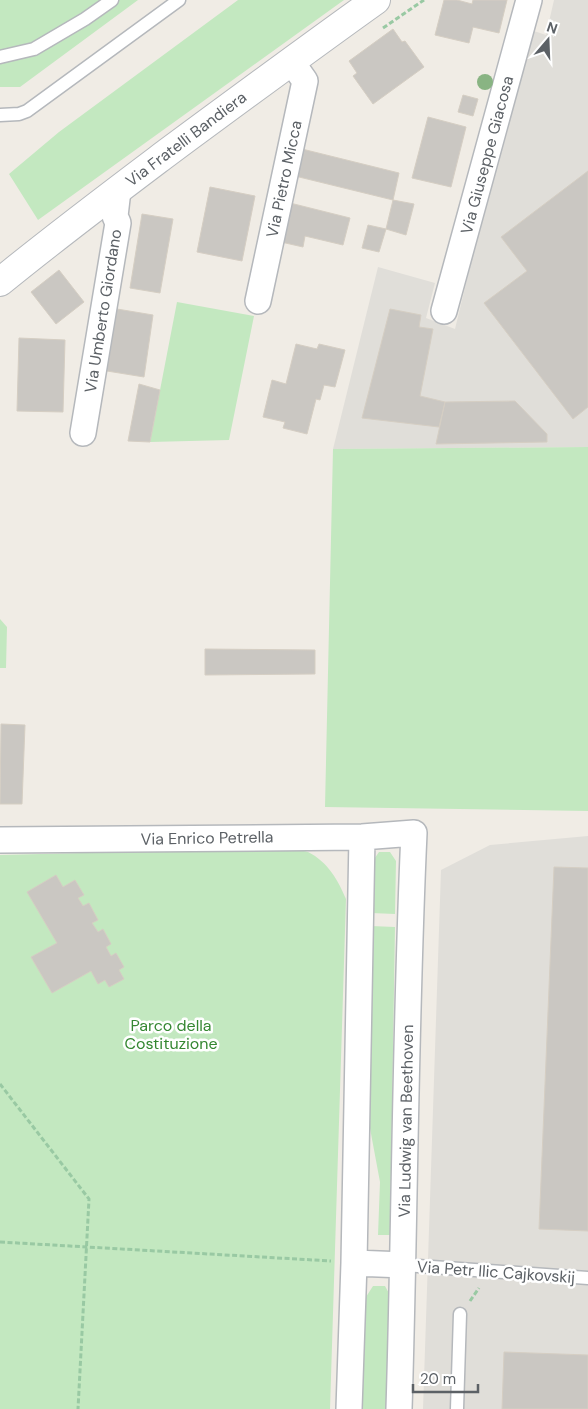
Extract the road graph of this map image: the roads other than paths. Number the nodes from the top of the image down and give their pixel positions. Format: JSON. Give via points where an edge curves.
{"nodes":[{"id":1,"x":112,"y":0,"type":"edge"},
{"id":2,"x":179,"y":0,"type":"edge"},
{"id":3,"x":376,"y":0,"type":"edge"},
{"id":4,"x":529,"y":0,"type":"edge"},
{"id":5,"x":0,"y":57,"type":"edge"},
{"id":6,"x":291,"y":61,"type":"junction"},
{"id":7,"x":0,"y":115,"type":"edge"},
{"id":8,"x":118,"y":190,"type":"junction"},
{"id":9,"x":0,"y":282,"type":"edge"},
{"id":10,"x":258,"y":301,"type":"dead end"},
{"id":11,"x":444,"y":311,"type":"dead end"},
{"id":12,"x":82,"y":433,"type":"dead end"},
{"id":13,"x":414,"y":834,"type":"joint"},
{"id":14,"x":362,"y":837,"type":"junction"},
{"id":15,"x":0,"y":840,"type":"edge"},
{"id":16,"x":354,"y":1263,"type":"junction"},
{"id":17,"x":404,"y":1265,"type":"junction"},
{"id":18,"x":588,"y":1278,"type":"edge"},
{"id":19,"x":460,"y":1314,"type":"road end"},
{"id":20,"x":348,"y":1409,"type":"edge"},
{"id":21,"x":399,"y":1409,"type":"edge"},
{"id":22,"x":457,"y":1409,"type":"edge"}],
"edges":[{"from":1,"to":5,"type":"lane","via":[[34,49]]},
{"from":2,"to":7,"type":"lane","via":[[26,111]]},
{"from":3,"to":6,"type":"street","name":"Via Fratelli Bandiera"},
{"from":4,"to":11,"type":"street","name":"Via Giuseppe Giacosa"},
{"from":6,"to":8,"type":"street","name":"Via Fratelli Bandiera"},
{"from":6,"to":10,"type":"street","name":"Via Pietro Micca","via":[[305,81]]},
{"from":8,"to":9,"type":"street","name":"Via Fratelli Bandiera"},
{"from":8,"to":12,"type":"street","name":"Via Umberto Giordano","via":[[115,216],[118,223]]},
{"from":13,"to":14,"type":"street","name":"Via Enrico Petrella"},
{"from":13,"to":17,"type":"street","name":"Via Ludwig van Beethoven"},
{"from":14,"to":15,"type":"street","name":"Via Enrico Petrella"},
{"from":14,"to":16,"type":"street"},
{"from":16,"to":17,"type":"street"},
{"from":16,"to":20,"type":"street"},
{"from":17,"to":18,"type":"lane","name":"Via Petr Ilic Cajkovskij"},
{"from":17,"to":21,"type":"street","name":"Via Ludwig van Beethoven"},
{"from":19,"to":22,"type":"lane"}]}
